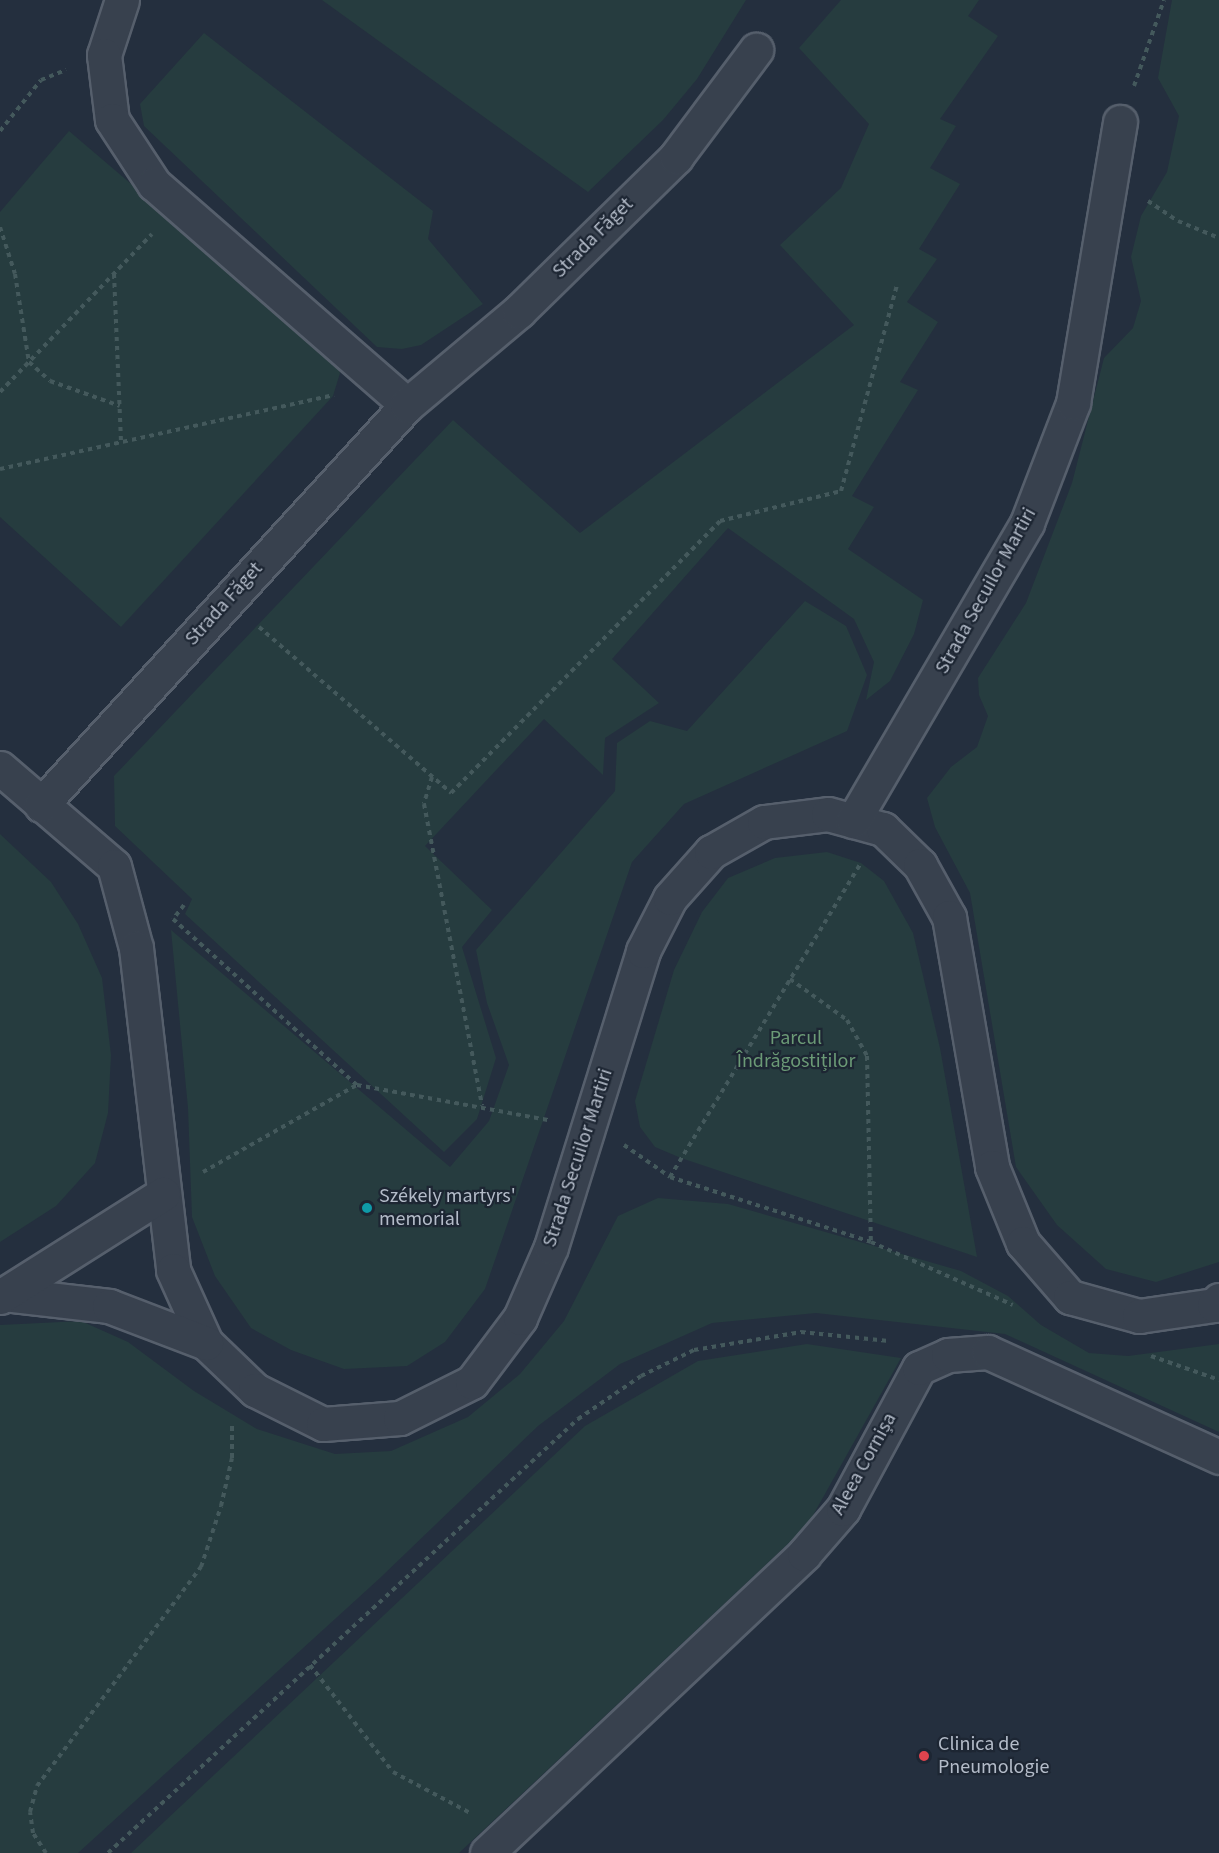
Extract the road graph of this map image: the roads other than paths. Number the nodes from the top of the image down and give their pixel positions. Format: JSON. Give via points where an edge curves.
{"nodes":[{"id":1,"x":122,"y":0,"type":"edge"},
{"id":2,"x":756,"y":50,"type":"dead end"},
{"id":3,"x":1120,"y":122,"type":"road end"},
{"id":4,"x":407,"y":405,"type":"junction"},
{"id":5,"x":0,"y":768,"type":"edge"},
{"id":6,"x":41,"y":805,"type":"junction"},
{"id":7,"x":860,"y":810,"type":"junction"},
{"id":8,"x":163,"y":1194,"type":"junction"},
{"id":9,"x":2,"y":1296,"type":"edge"},
{"id":10,"x":1219,"y":1300,"type":"edge"},
{"id":11,"x":206,"y":1343,"type":"junction"},
{"id":12,"x":1219,"y":1457,"type":"edge"},
{"id":13,"x":498,"y":1843,"type":"edge"}],
"edges":[{"from":1,"to":4,"type":"street","via":[[104,55],[112,120],[154,184]]},
{"from":2,"to":4,"type":"street","name":"Strada Făget","via":[[676,157],[519,311]]},
{"from":3,"to":7,"type":"street","name":"Strada Secuilor Martiri","via":[[1073,403],[1027,523]]},
{"from":4,"to":6,"type":"street","name":"Strada Făget"},
{"from":5,"to":6,"type":"street","name":"Strada Secuilor Martiri"},
{"from":6,"to":8,"type":"street","name":"Strada Secuilor Martiri","via":[[114,866],[136,948]]},
{"from":7,"to":10,"type":"street","name":"Strada Secuilor Martiri","via":[[920,865],[948,917],[992,1167],[1023,1243],[1070,1297],[1139,1316],[1214,1305]]},
{"from":7,"to":11,"type":"street","name":"Strada Secuilor Martiri","via":[[764,822],[711,852],[670,898],[643,951],[551,1247],[520,1318],[472,1382],[400,1418],[323,1424],[255,1390]]},
{"from":8,"to":9,"type":"street"},
{"from":8,"to":11,"type":"street","name":"Strada Secuilor Martiri","via":[[173,1270]]},
{"from":9,"to":11,"type":"street","via":[[109,1306]]},
{"from":12,"to":13,"type":"street","name":"Aleea Cornișa","via":[[988,1352],[948,1355],[919,1368],[843,1509],[804,1554]]}]}
